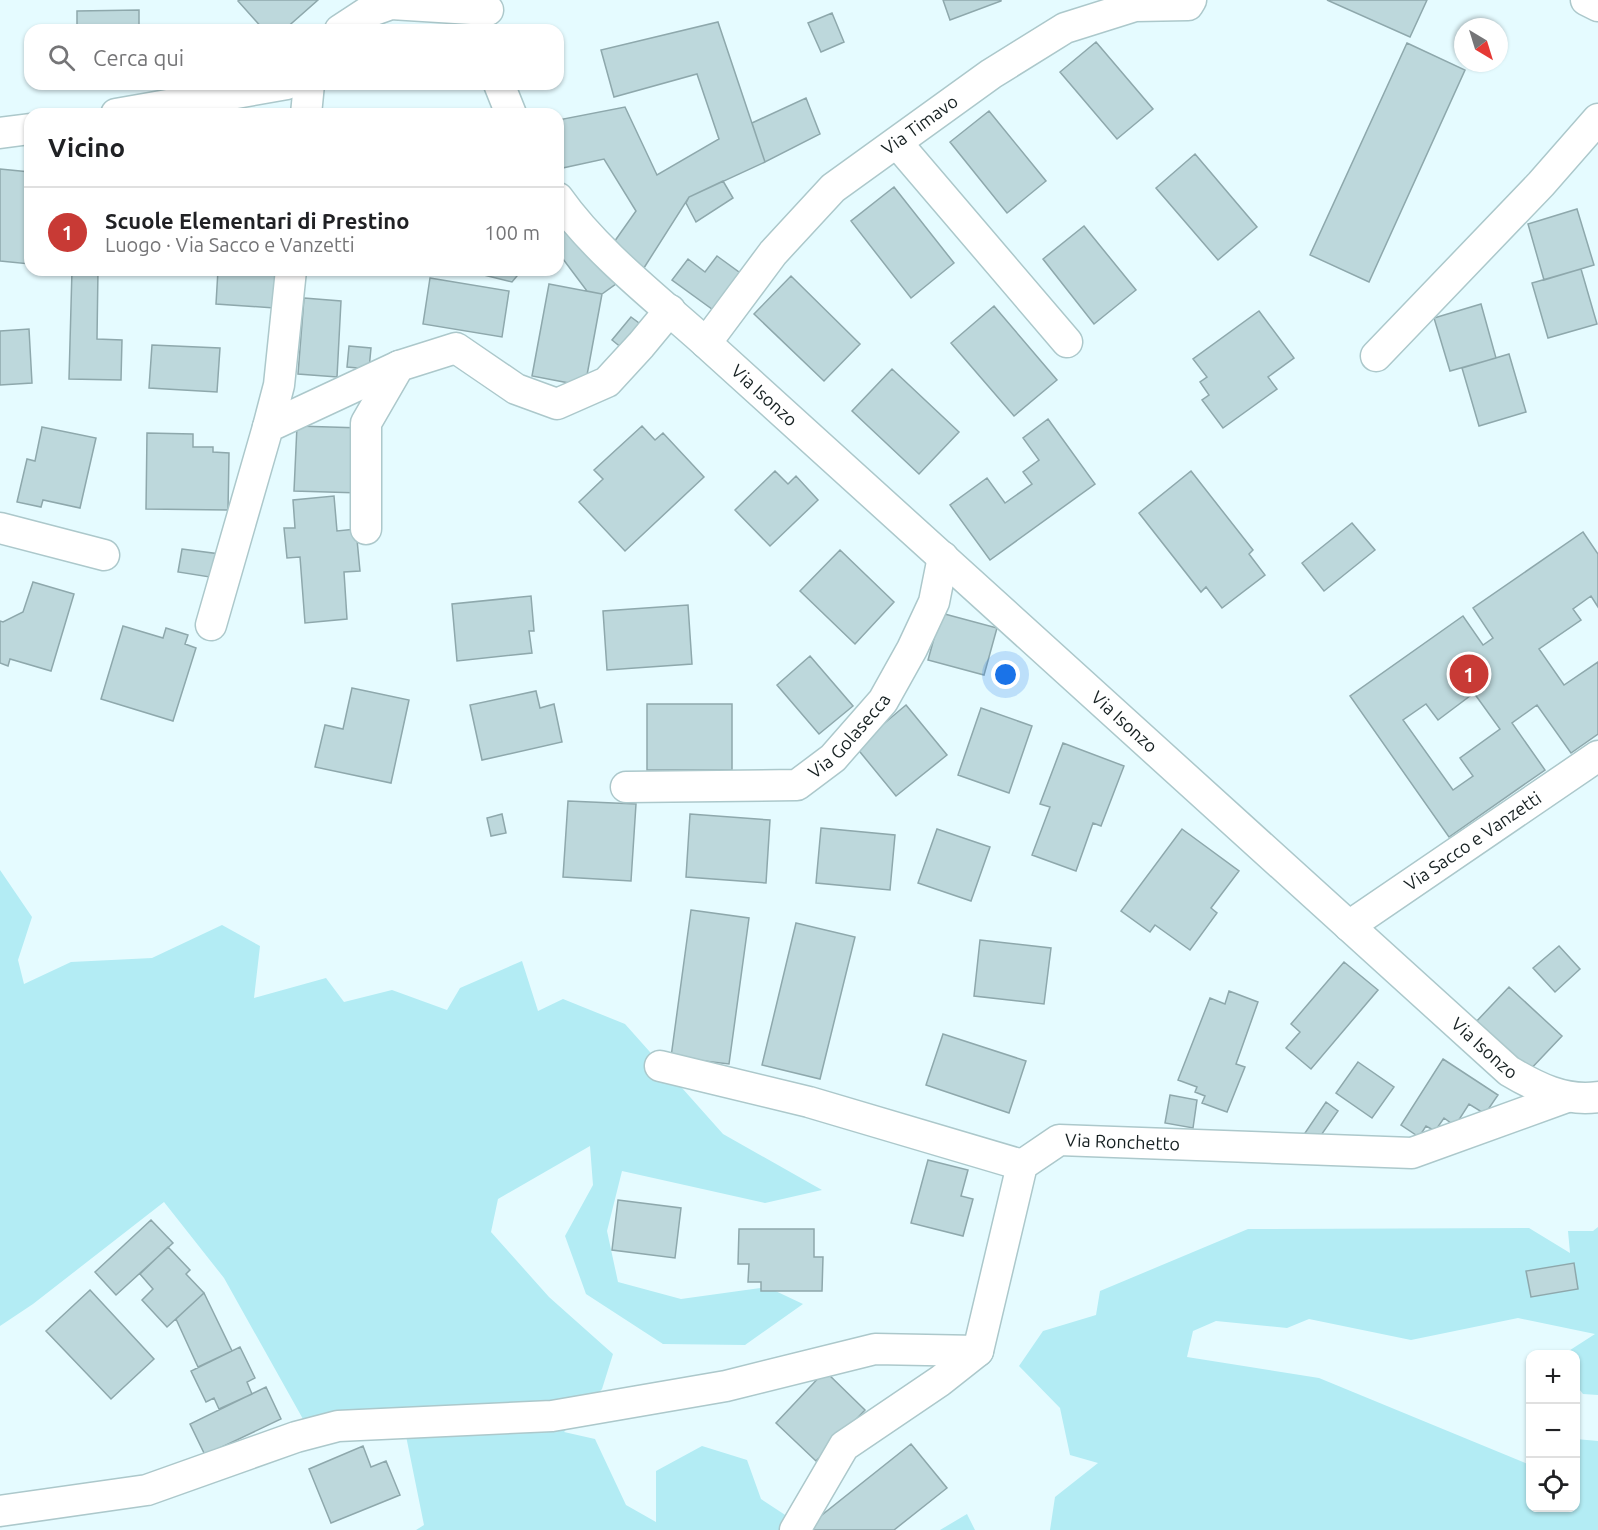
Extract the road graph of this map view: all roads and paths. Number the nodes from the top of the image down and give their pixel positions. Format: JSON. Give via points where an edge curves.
{"nodes":[{"id":1,"x":1191,"y":0,"type":"edge"},
{"id":2,"x":1586,"y":0,"type":"edge"},
{"id":3,"x":387,"y":2,"type":"edge"},
{"id":4,"x":1598,"y":6,"type":"edge"},
{"id":5,"x":489,"y":13,"type":"edge"},
{"id":6,"x":349,"y":24,"type":"edge"},
{"id":7,"x":253,"y":90,"type":"edge"},
{"id":8,"x":308,"y":90,"type":"edge"},
{"id":9,"x":501,"y":90,"type":"edge"},
{"id":10,"x":150,"y":108,"type":"edge"},
{"id":11,"x":307,"y":108,"type":"edge"},
{"id":12,"x":509,"y":108,"type":"edge"},
{"id":13,"x":1598,"y":119,"type":"edge"},
{"id":14,"x":24,"y":130,"type":"edge"},
{"id":15,"x":0,"y":133,"type":"edge"},
{"id":16,"x":897,"y":143,"type":"junction"},
{"id":17,"x":564,"y":206,"type":"edge"},
{"id":18,"x":290,"y":276,"type":"edge"},
{"id":19,"x":670,"y":310,"type":"junction"},
{"id":20,"x":1066,"y":342,"type":"dead end"},
{"id":21,"x":706,"y":343,"type":"junction"},
{"id":22,"x":1376,"y":356,"type":"dead end"},
{"id":23,"x":399,"y":366,"type":"junction"},
{"id":24,"x":279,"y":385,"type":"junction"},
{"id":25,"x":324,"y":401,"type":"junction"},
{"id":26,"x":268,"y":427,"type":"junction"},
{"id":27,"x":0,"y":528,"type":"edge"},
{"id":28,"x":366,"y":529,"type":"dead end"},
{"id":29,"x":104,"y":555,"type":"dead end"},
{"id":30,"x":943,"y":557,"type":"junction"},
{"id":31,"x":211,"y":625,"type":"dead end"},
{"id":32,"x":1598,"y":756,"type":"edge"},
{"id":33,"x":626,"y":787,"type":"dead end"},
{"id":34,"x":1349,"y":926,"type":"junction"},
{"id":35,"x":660,"y":1066,"type":"dead end"},
{"id":36,"x":1568,"y":1097,"type":"junction"},
{"id":37,"x":1598,"y":1097,"type":"edge"},
{"id":38,"x":1022,"y":1165,"type":"junction"},
{"id":39,"x":978,"y":1351,"type":"junction"},
{"id":40,"x":0,"y":1511,"type":"edge"},
{"id":41,"x":795,"y":1530,"type":"edge"}],
"edges":[{"from":1,"to":16,"type":"street","name":"Via Timavo","via":[[1188,5],[1135,6],[1065,28],[991,74]]},
{"from":2,"to":4,"type":"street"},
{"from":3,"to":5,"type":"street"},
{"from":3,"to":6,"type":"street"},
{"from":7,"to":10,"type":"street"},
{"from":8,"to":11,"type":"street"},
{"from":9,"to":12,"type":"street"},
{"from":13,"to":22,"type":"street"},
{"from":14,"to":15,"type":"street"},
{"from":16,"to":20,"type":"street"},
{"from":16,"to":21,"type":"street","name":"Via Timavo","via":[[833,188],[804,218]]},
{"from":17,"to":19,"type":"street","name":"Via Isonzo","via":[[622,269]]},
{"from":18,"to":24,"type":"street"},
{"from":19,"to":21,"type":"street","name":"Via Isonzo"},
{"from":19,"to":23,"type":"street","via":[[607,382],[556,404],[516,389],[456,348]]},
{"from":21,"to":30,"type":"street","name":"Via Isonzo"},
{"from":23,"to":25,"type":"street"},
{"from":23,"to":28,"type":"street","via":[[366,423]]},
{"from":24,"to":25,"type":"street"},
{"from":24,"to":26,"type":"street"},
{"from":25,"to":26,"type":"street"},
{"from":26,"to":31,"type":"street"},
{"from":27,"to":29,"type":"street"},
{"from":30,"to":33,"type":"street","name":"Via Golasecca","via":[[934,602],[883,701],[833,758],[797,785]]},
{"from":30,"to":34,"type":"street","name":"Via Isonzo"},
{"from":32,"to":34,"type":"street","name":"Via Sacco e Vanzetti"},
{"from":34,"to":36,"type":"street","name":"Via Isonzo","via":[[1509,1071],[1536,1087]]},
{"from":35,"to":38,"type":"street","via":[[809,1102]]},
{"from":36,"to":37,"type":"street","name":"Via Isonzo"},
{"from":36,"to":38,"type":"street","name":"Via Ronchetto","via":[[1412,1153],[1059,1140]]},
{"from":38,"to":39,"type":"street"},
{"from":39,"to":40,"type":"street","via":[[875,1349],[726,1386],[552,1416],[338,1426],[147,1490]]},
{"from":39,"to":41,"type":"street","via":[[844,1446]]}]}
